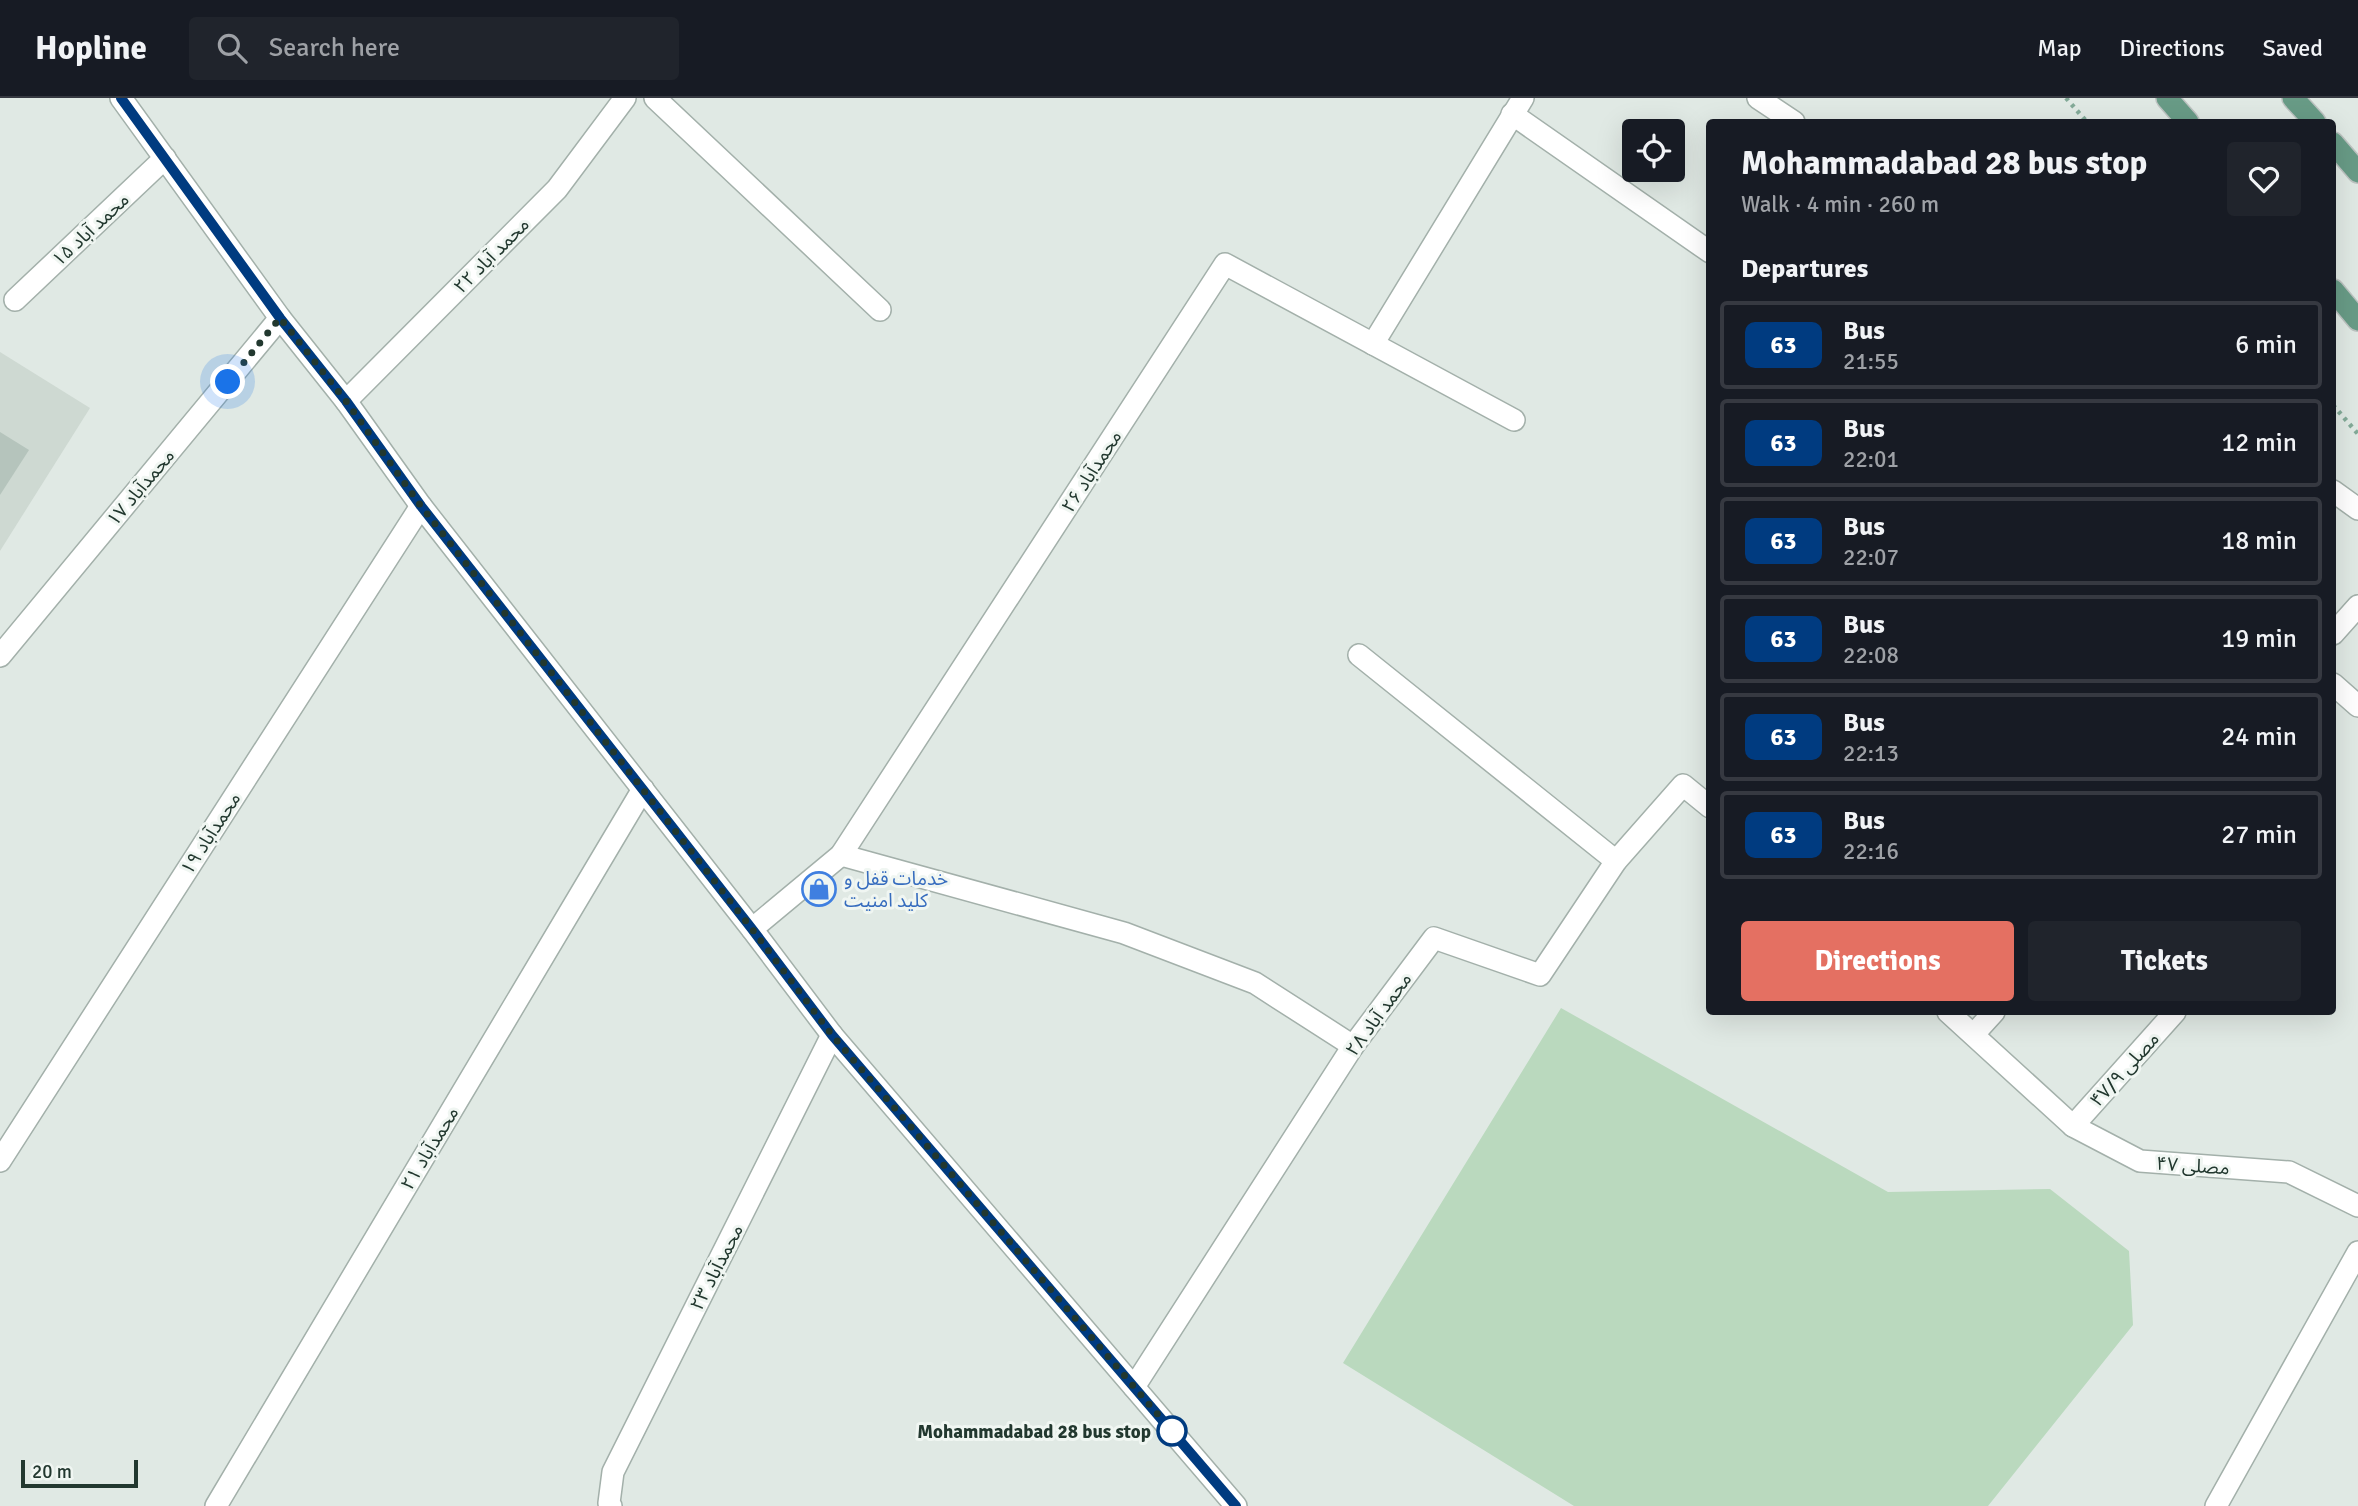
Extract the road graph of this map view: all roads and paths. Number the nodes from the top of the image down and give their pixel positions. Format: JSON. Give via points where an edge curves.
{"nodes":[{"id":1,"x":121,"y":98,"type":"edge"},
{"id":2,"x":625,"y":98,"type":"edge"},
{"id":3,"x":655,"y":98,"type":"edge"},
{"id":4,"x":1758,"y":98,"type":"edge"},
{"id":5,"x":2066,"y":98,"type":"edge"},
{"id":6,"x":2167,"y":98,"type":"edge"},
{"id":7,"x":2293,"y":98,"type":"edge"},
{"id":8,"x":1517,"y":106,"type":"edge"},
{"id":9,"x":1790,"y":119,"type":"edge"},
{"id":10,"x":2084,"y":119,"type":"edge"},
{"id":11,"x":2185,"y":119,"type":"edge"},
{"id":12,"x":2312,"y":119,"type":"edge"},
{"id":13,"x":2336,"y":146,"type":"edge"},
{"id":14,"x":164,"y":158,"type":"junction"},
{"id":15,"x":2358,"y":172,"type":"edge"},
{"id":16,"x":1706,"y":249,"type":"edge"},
{"id":17,"x":2336,"y":294,"type":"edge"},
{"id":18,"x":15,"y":300,"type":"dead end"},
{"id":19,"x":880,"y":310,"type":"dead end"},
{"id":20,"x":280,"y":318,"type":"junction"},
{"id":21,"x":2358,"y":320,"type":"edge"},
{"id":22,"x":1373,"y":344,"type":"junction"},
{"id":23,"x":346,"y":401,"type":"junction"},
{"id":24,"x":2336,"y":408,"type":"edge"},
{"id":25,"x":1514,"y":420,"type":"dead end"},
{"id":26,"x":2358,"y":434,"type":"edge"},
{"id":27,"x":2336,"y":493,"type":"edge"},
{"id":28,"x":421,"y":506,"type":"junction"},
{"id":29,"x":2358,"y":509,"type":"edge"},
{"id":30,"x":2358,"y":606,"type":"edge"},
{"id":31,"x":2336,"y":631,"type":"edge"},
{"id":32,"x":1359,"y":655,"type":"dead end"},
{"id":33,"x":0,"y":656,"type":"edge"},
{"id":34,"x":2336,"y":687,"type":"edge"},
{"id":35,"x":2358,"y":706,"type":"edge"},
{"id":36,"x":642,"y":789,"type":"junction"},
{"id":37,"x":1706,"y":804,"type":"edge"},
{"id":38,"x":841,"y":855,"type":"junction"},
{"id":39,"x":1616,"y":861,"type":"junction"},
{"id":40,"x":752,"y":929,"type":"junction"},
{"id":41,"x":1952,"y":1015,"type":"edge"},
{"id":42,"x":1991,"y":1015,"type":"edge"},
{"id":43,"x":2172,"y":1015,"type":"edge"},
{"id":44,"x":1974,"y":1034,"type":"junction"},
{"id":45,"x":832,"y":1035,"type":"junction"},
{"id":46,"x":1353,"y":1046,"type":"junction"},
{"id":47,"x":2073,"y":1126,"type":"junction"},
{"id":48,"x":0,"y":1161,"type":"edge"},
{"id":49,"x":2358,"y":1206,"type":"edge"},
{"id":50,"x":2358,"y":1252,"type":"edge"},
{"id":51,"x":1134,"y":1387,"type":"junction"},
{"id":52,"x":610,"y":1505,"type":"edge"},
{"id":53,"x":215,"y":1506,"type":"edge"},
{"id":54,"x":1236,"y":1506,"type":"edge"},
{"id":55,"x":2216,"y":1506,"type":"edge"}],
"edges":[{"from":1,"to":14,"type":"street"},
{"from":2,"to":23,"type":"street","name":"محمد آباد ۲۲","via":[[557,189]]},
{"from":3,"to":19,"type":"street"},
{"from":4,"to":9,"type":"street"},
{"from":5,"to":10,"type":"path"},
{"from":6,"to":11,"type":"main road"},
{"from":7,"to":12,"type":"main road"},
{"from":8,"to":16,"type":"street"},
{"from":8,"to":22,"type":"street"},
{"from":13,"to":15,"type":"main road"},
{"from":14,"to":18,"type":"street","name":"محمد آباد ۱۵"},
{"from":14,"to":20,"type":"street"},
{"from":17,"to":21,"type":"main road"},
{"from":20,"to":23,"type":"street"},
{"from":20,"to":33,"type":"street","name":"محمدآباد ۱۷"},
{"from":22,"to":25,"type":"street","name":"محمدآباد ۲۶"},
{"from":22,"to":38,"type":"street","name":"محمدآباد ۲۶","via":[[1225,264]]},
{"from":23,"to":28,"type":"street"},
{"from":24,"to":26,"type":"path"},
{"from":27,"to":29,"type":"street"},
{"from":28,"to":36,"type":"street"},
{"from":28,"to":48,"type":"street","name":"محمدآباد ۱۹"},
{"from":30,"to":31,"type":"street"},
{"from":32,"to":39,"type":"street"},
{"from":34,"to":35,"type":"street"},
{"from":36,"to":40,"type":"street"},
{"from":36,"to":53,"type":"street","name":"محمدآباد ۲۱"},
{"from":37,"to":39,"type":"street","name":"محمد آباد ۲۸","via":[[1683,785]]},
{"from":38,"to":40,"type":"street","name":"محمدآباد ۲۶"},
{"from":38,"to":46,"type":"street","via":[[1124,933],[1255,983]]},
{"from":39,"to":46,"type":"street","name":"محمد آباد ۲۸","via":[[1540,975],[1434,938]]},
{"from":40,"to":45,"type":"street"},
{"from":41,"to":44,"type":"street","name":"مصلی ۴۷"},
{"from":42,"to":44,"type":"street"},
{"from":43,"to":47,"type":"street","name":"مصلی ۴۷/۹"},
{"from":44,"to":47,"type":"street","name":"مصلی ۴۷"},
{"from":45,"to":51,"type":"street"},
{"from":45,"to":52,"type":"street","name":"محمدآباد ۲۳","via":[[613,1472]]},
{"from":46,"to":51,"type":"street","name":"محمد آباد ۲۸"},
{"from":47,"to":49,"type":"street","name":"مصلی ۴۷","via":[[2140,1161],[2289,1172]]},
{"from":50,"to":55,"type":"street"},
{"from":51,"to":54,"type":"street"}]}
